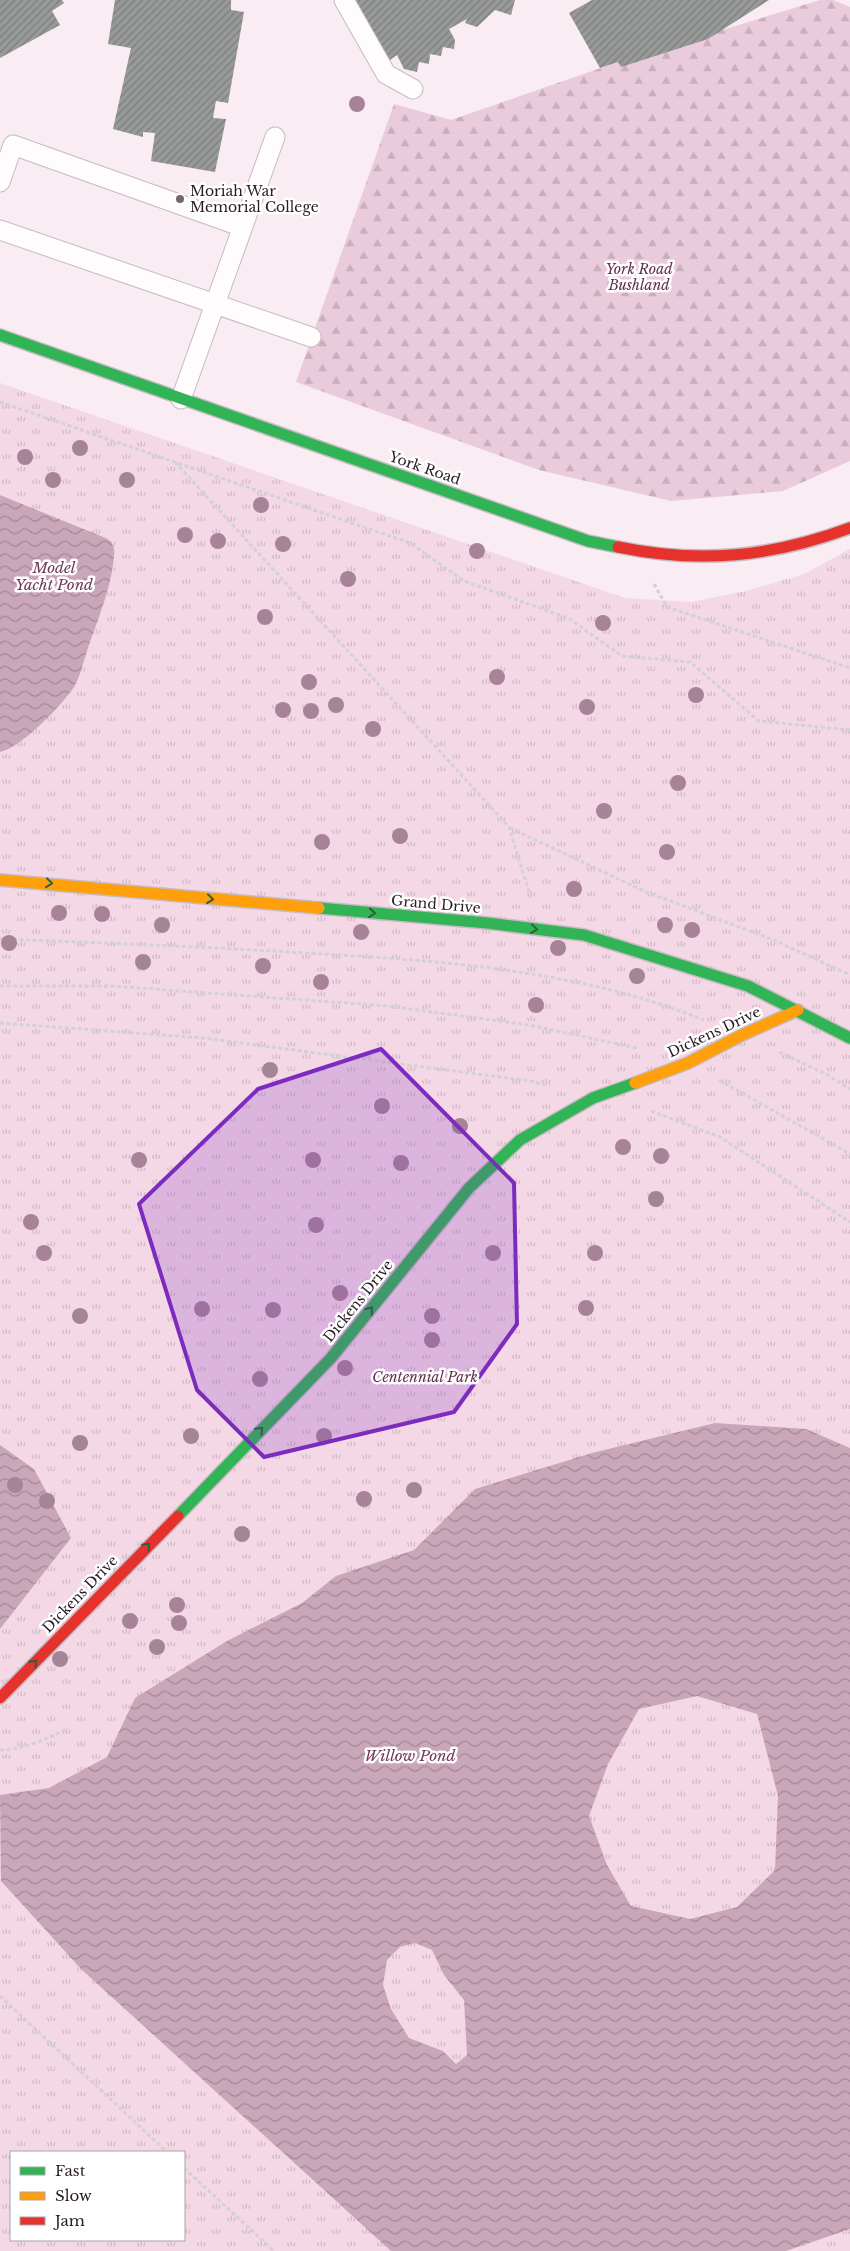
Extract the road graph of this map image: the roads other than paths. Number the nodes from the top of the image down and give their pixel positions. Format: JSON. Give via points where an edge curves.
{"nodes":[{"id":1,"x":344,"y":0,"type":"edge"},
{"id":2,"x":412,"y":89,"type":"dead end"},
{"id":3,"x":275,"y":137,"type":"dead end"},
{"id":4,"x":7,"y":139,"type":"edge"},
{"id":5,"x":0,"y":182,"type":"edge"},
{"id":6,"x":243,"y":227,"type":"junction"},
{"id":7,"x":0,"y":230,"type":"edge"},
{"id":8,"x":215,"y":304,"type":"junction"},
{"id":9,"x":0,"y":335,"type":"edge"},
{"id":10,"x":311,"y":337,"type":"dead end"},
{"id":11,"x":181,"y":399,"type":"junction"},
{"id":12,"x":850,"y":528,"type":"edge"},
{"id":13,"x":0,"y":880,"type":"edge"},
{"id":14,"x":798,"y":1010,"type":"junction"},
{"id":15,"x":850,"y":1038,"type":"edge"},
{"id":16,"x":0,"y":1698,"type":"edge"}],
"edges":[{"from":1,"to":2,"type":"lane","via":[[386,74]]},
{"from":3,"to":6,"type":"lane"},
{"from":4,"to":5,"type":"lane"},
{"from":4,"to":6,"type":"lane"},
{"from":6,"to":8,"type":"lane"},
{"from":7,"to":8,"type":"lane"},
{"from":8,"to":10,"type":"lane"},
{"from":8,"to":11,"type":"lane"},
{"from":9,"to":11,"type":"street","name":"York Road"},
{"from":11,"to":12,"type":"street","name":"York Road","via":[[588,541],[635,552],[683,558],[744,555],[810,542]]},
{"from":13,"to":14,"type":"street","name":"Grand Drive","one_way":true,"via":[[584,935],[748,986]]},
{"from":14,"to":15,"type":"street","name":"Grand Drive"},
{"from":16,"to":14,"type":"street","name":"Dickens Drive","one_way":true,"via":[[331,1358],[469,1188],[520,1140],[592,1098],[688,1063]]}]}
